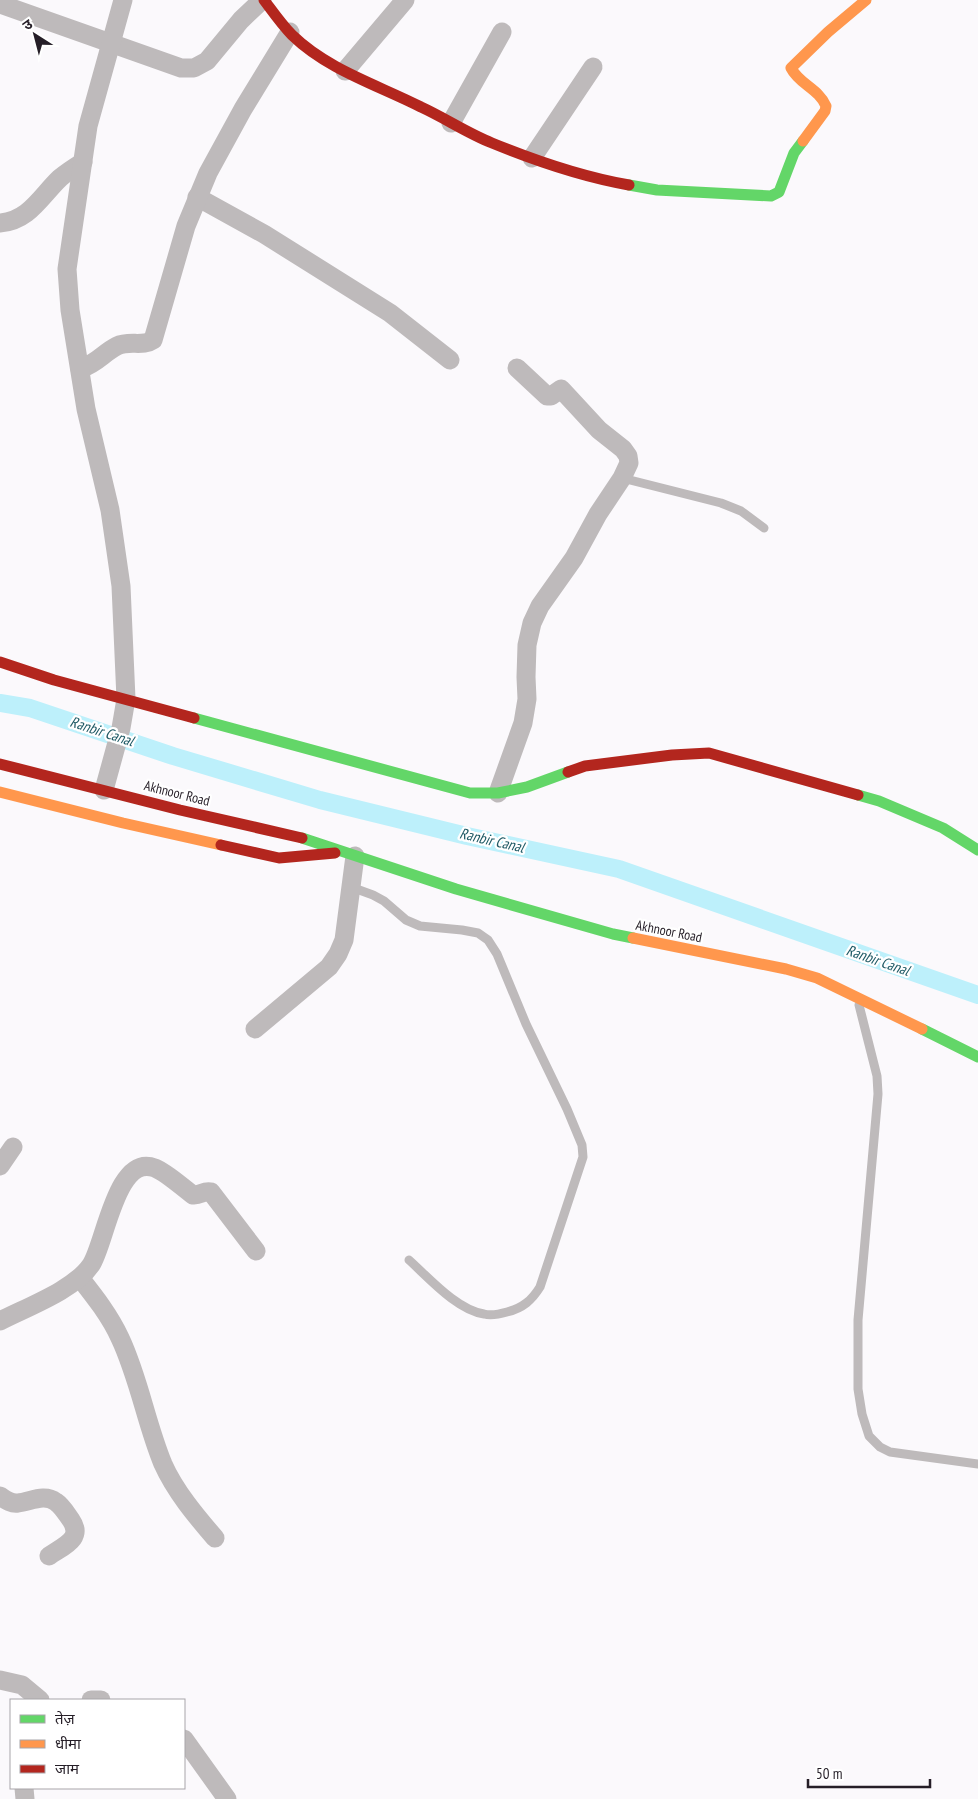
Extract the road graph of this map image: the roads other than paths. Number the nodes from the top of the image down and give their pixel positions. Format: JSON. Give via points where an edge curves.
{"nodes":[{"id":1,"x":123,"y":0,"type":"edge"},
{"id":2,"x":263,"y":0,"type":"edge"},
{"id":3,"x":405,"y":0,"type":"edge"},
{"id":4,"x":866,"y":0,"type":"edge"},
{"id":5,"x":0,"y":4,"type":"edge"},
{"id":6,"x":290,"y":32,"type":"junction"},
{"id":7,"x":502,"y":32,"type":"dead end"},
{"id":8,"x":112,"y":43,"type":"junction"},
{"id":9,"x":593,"y":68,"type":"dead end"},
{"id":10,"x":345,"y":71,"type":"junction"},
{"id":11,"x":450,"y":124,"type":"junction"},
{"id":12,"x":532,"y":158,"type":"junction"},
{"id":13,"x":83,"y":162,"type":"junction"},
{"id":14,"x":198,"y":197,"type":"junction"},
{"id":15,"x":0,"y":223,"type":"edge"},
{"id":16,"x":450,"y":360,"type":"dead end"},
{"id":17,"x":517,"y":368,"type":"dead end"},
{"id":18,"x":80,"y":369,"type":"junction"},
{"id":19,"x":622,"y":478,"type":"junction"},
{"id":20,"x":764,"y":528,"type":"dead end"},
{"id":21,"x":0,"y":662,"type":"edge"},
{"id":22,"x":126,"y":699,"type":"junction"},
{"id":23,"x":0,"y":764,"type":"edge"},
{"id":24,"x":104,"y":790,"type":"junction"},
{"id":25,"x":0,"y":792,"type":"edge"},
{"id":26,"x":498,"y":793,"type":"junction"},
{"id":27,"x":978,"y":850,"type":"edge"},
{"id":28,"x":350,"y":854,"type":"junction"},
{"id":29,"x":351,"y":887,"type":"junction"},
{"id":30,"x":858,"y":998,"type":"junction"},
{"id":31,"x":254,"y":1029,"type":"dead end"},
{"id":32,"x":978,"y":1057,"type":"edge"},
{"id":33,"x":13,"y":1147,"type":"dead end"},
{"id":34,"x":0,"y":1166,"type":"edge"},
{"id":35,"x":256,"y":1251,"type":"dead end"},
{"id":36,"x":409,"y":1260,"type":"dead end"},
{"id":37,"x":80,"y":1278,"type":"junction"},
{"id":38,"x":0,"y":1321,"type":"edge"},
{"id":39,"x":978,"y":1464,"type":"edge"},
{"id":40,"x":0,"y":1496,"type":"edge"},
{"id":41,"x":216,"y":1538,"type":"dead end"},
{"id":42,"x":49,"y":1556,"type":"dead end"},
{"id":43,"x":0,"y":1680,"type":"edge"},
{"id":44,"x":39,"y":1699,"type":"edge"},
{"id":45,"x":185,"y":1741,"type":"edge"},
{"id":46,"x":227,"y":1799,"type":"edge"}],
"edges":[{"from":1,"to":8,"type":"street"},
{"from":2,"to":6,"type":"main road"},
{"from":2,"to":8,"type":"street","via":[[241,20],[207,61],[194,68],[181,68]]},
{"from":3,"to":10,"type":"street"},
{"from":4,"to":12,"type":"main road","via":[[792,68],[826,106],[794,153],[776,195],[657,190],[601,180]]},
{"from":5,"to":8,"type":"street"},
{"from":6,"to":10,"type":"main road","via":[[329,63]]},
{"from":6,"to":14,"type":"street","via":[[242,109]]},
{"from":7,"to":11,"type":"street"},
{"from":8,"to":13,"type":"street","via":[[88,126]]},
{"from":9,"to":12,"type":"street"},
{"from":10,"to":11,"type":"main road","via":[[422,107]]},
{"from":11,"to":12,"type":"main road"},
{"from":13,"to":15,"type":"street","via":[[62,176],[27,214]]},
{"from":13,"to":18,"type":"street","via":[[67,269]]},
{"from":14,"to":16,"type":"street","via":[[390,313]]},
{"from":14,"to":18,"type":"street","via":[[186,226],[156,336],[149,343],[130,342],[118,346],[97,362]]},
{"from":17,"to":19,"type":"street","via":[[547,396],[561,389],[599,430],[623,449],[629,462]]},
{"from":18,"to":22,"type":"street","via":[[110,510],[121,586]]},
{"from":19,"to":20,"type":"lane","via":[[721,503],[741,511]]},
{"from":19,"to":26,"type":"street","via":[[532,623],[527,645],[527,699],[523,723]]},
{"from":21,"to":22,"type":"main road"},
{"from":22,"to":24,"type":"street"},
{"from":22,"to":26,"type":"main road","via":[[470,793]]},
{"from":23,"to":24,"type":"main road","name":"Akhnoor Road"},
{"from":24,"to":28,"type":"main road","name":"Akhnoor Road","via":[[297,836]]},
{"from":25,"to":28,"type":"main road","name":"Akhnoor Road","via":[[279,858]]},
{"from":26,"to":27,"type":"main road","via":[[527,787],[585,766],[709,753],[879,801],[943,828]]},
{"from":28,"to":29,"type":"street"},
{"from":28,"to":30,"type":"main road","name":"Akhnoor Road","via":[[509,906],[613,934],[786,969],[817,978]]},
{"from":29,"to":31,"type":"street","via":[[344,940],[338,954],[329,967]]},
{"from":29,"to":36,"type":"lane","via":[[384,901],[406,920],[420,926],[478,933],[488,940],[582,1145],[583,1157],[540,1287],[524,1305],[498,1314],[471,1310],[442,1290]]},
{"from":30,"to":32,"type":"main road","name":"Akhnoor Road"},
{"from":30,"to":39,"type":"lane","via":[[877,1076],[878,1094],[858,1320],[858,1388],[862,1414],[869,1436],[890,1452]]},
{"from":33,"to":34,"type":"street"},
{"from":35,"to":37,"type":"street","via":[[211,1192],[193,1195],[156,1168],[147,1166],[127,1179],[118,1194],[99,1250],[92,1265]]},
{"from":37,"to":38,"type":"street"},
{"from":37,"to":41,"type":"street","via":[[109,1317],[120,1339],[164,1466],[198,1518]]},
{"from":40,"to":42,"type":"street","via":[[17,1503],[47,1498],[60,1506],[74,1524],[76,1534]]},
{"from":43,"to":44,"type":"street","via":[[22,1685]]},
{"from":45,"to":46,"type":"street"}]}
